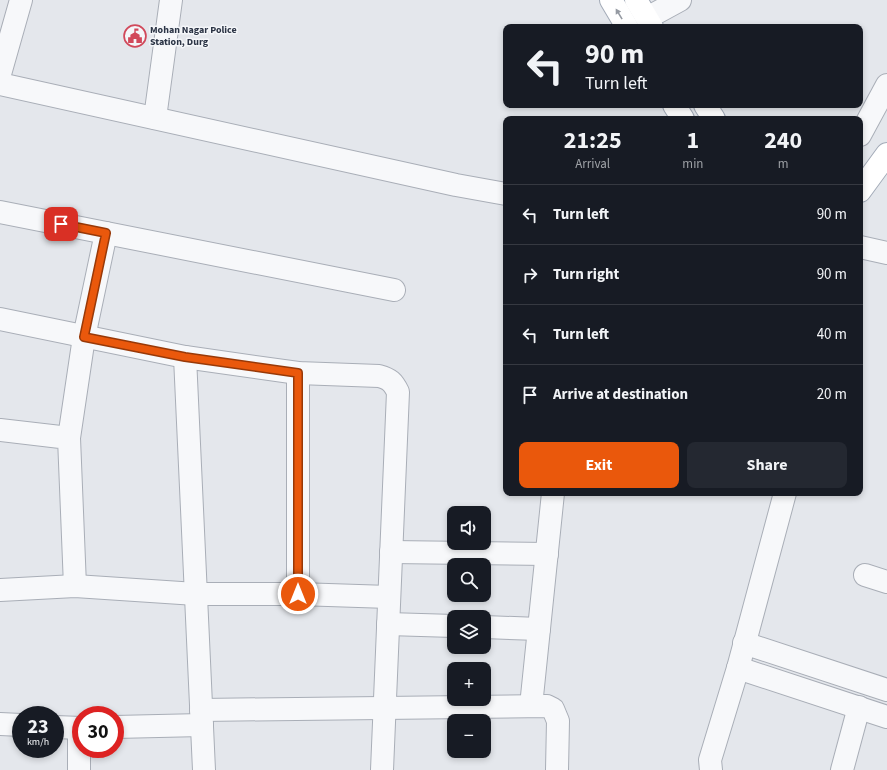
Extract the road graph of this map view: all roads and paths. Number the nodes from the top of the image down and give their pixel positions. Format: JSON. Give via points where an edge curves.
{"nodes":[{"id":1,"x":21,"y":0,"type":"edge"},
{"id":2,"x":171,"y":0,"type":"edge"},
{"id":3,"x":611,"y":0,"type":"edge"},
{"id":4,"x":680,"y":0,"type":"edge"},
{"id":5,"x":645,"y":15,"type":"edge"},
{"id":6,"x":625,"y":24,"type":"edge"},
{"id":7,"x":0,"y":74,"type":"edge"},
{"id":8,"x":0,"y":84,"type":"edge"},
{"id":9,"x":887,"y":85,"type":"edge"},
{"id":10,"x":155,"y":118,"type":"junction"},
{"id":11,"x":863,"y":129,"type":"edge"},
{"id":12,"x":887,"y":148,"type":"edge"},
{"id":13,"x":887,"y":154,"type":"edge"},
{"id":14,"x":863,"y":165,"type":"edge"},
{"id":15,"x":863,"y":187,"type":"edge"},
{"id":16,"x":503,"y":193,"type":"edge"},
{"id":17,"x":0,"y":212,"type":"edge"},
{"id":18,"x":106,"y":233,"type":"junction"},
{"id":19,"x":863,"y":248,"type":"edge"},
{"id":20,"x":887,"y":253,"type":"edge"},
{"id":21,"x":394,"y":290,"type":"dead end"},
{"id":22,"x":0,"y":319,"type":"edge"},
{"id":23,"x":84,"y":337,"type":"junction"},
{"id":24,"x":185,"y":357,"type":"junction"},
{"id":25,"x":298,"y":373,"type":"junction"},
{"id":26,"x":0,"y":430,"type":"edge"},
{"id":27,"x":69,"y":438,"type":"junction"},
{"id":28,"x":553,"y":496,"type":"edge"},
{"id":29,"x":784,"y":496,"type":"edge"},
{"id":30,"x":391,"y":552,"type":"junction"},
{"id":31,"x":547,"y":554,"type":"junction"},
{"id":32,"x":865,"y":575,"type":"dead end"},
{"id":33,"x":887,"y":582,"type":"edge"},
{"id":34,"x":75,"y":586,"type":"junction"},
{"id":35,"x":0,"y":590,"type":"edge"},
{"id":36,"x":196,"y":594,"type":"junction"},
{"id":37,"x":298,"y":594,"type":"junction"},
{"id":38,"x":389,"y":598,"type":"junction"},
{"id":39,"x":388,"y":624,"type":"junction"},
{"id":40,"x":447,"y":626,"type":"edge"},
{"id":41,"x":491,"y":627,"type":"edge"},
{"id":42,"x":539,"y":629,"type":"junction"},
{"id":43,"x":744,"y":643,"type":"junction"},
{"id":44,"x":738,"y":668,"type":"junction"},
{"id":45,"x":887,"y":690,"type":"edge"},
{"id":46,"x":531,"y":706,"type":"junction"},
{"id":47,"x":385,"y":708,"type":"junction"},
{"id":48,"x":859,"y":708,"type":"junction"},
{"id":49,"x":887,"y":717,"type":"edge"},
{"id":50,"x":201,"y":718,"type":"junction"},
{"id":51,"x":0,"y":724,"type":"edge"},
{"id":52,"x":12,"y":725,"type":"edge"},
{"id":53,"x":124,"y":726,"type":"edge"},
{"id":54,"x":79,"y":758,"type":"edge"},
{"id":55,"x":79,"y":770,"type":"edge"},
{"id":56,"x":204,"y":770,"type":"edge"},
{"id":57,"x":382,"y":770,"type":"edge"},
{"id":58,"x":557,"y":770,"type":"edge"},
{"id":59,"x":711,"y":770,"type":"edge"},
{"id":60,"x":842,"y":770,"type":"edge"}],
"edges":[{"from":1,"to":7,"type":"street"},
{"from":2,"to":10,"type":"street"},
{"from":6,"to":3,"type":"main road","one_way":true},
{"from":4,"to":5,"type":"street"},
{"from":8,"to":10,"type":"street"},
{"from":9,"to":11,"type":"street"},
{"from":10,"to":16,"type":"street"},
{"from":12,"to":14,"type":"main road"},
{"from":13,"to":15,"type":"main road"},
{"from":17,"to":18,"type":"street"},
{"from":18,"to":21,"type":"street"},
{"from":18,"to":23,"type":"street"},
{"from":19,"to":20,"type":"street"},
{"from":22,"to":23,"type":"street"},
{"from":23,"to":24,"type":"street"},
{"from":23,"to":27,"type":"street"},
{"from":24,"to":25,"type":"street"},
{"from":24,"to":36,"type":"street"},
{"from":25,"to":30,"type":"street","via":[[379,376],[394,383],[398,392]]},
{"from":25,"to":37,"type":"street"},
{"from":26,"to":27,"type":"street"},
{"from":27,"to":34,"type":"street"},
{"from":28,"to":31,"type":"street"},
{"from":29,"to":43,"type":"street"},
{"from":30,"to":31,"type":"street"},
{"from":30,"to":38,"type":"street"},
{"from":31,"to":42,"type":"street"},
{"from":32,"to":33,"type":"street"},
{"from":34,"to":35,"type":"street"},
{"from":34,"to":36,"type":"street"},
{"from":36,"to":37,"type":"street"},
{"from":36,"to":50,"type":"street"},
{"from":37,"to":38,"type":"street"},
{"from":38,"to":39,"type":"street"},
{"from":39,"to":40,"type":"street"},
{"from":39,"to":47,"type":"street"},
{"from":41,"to":42,"type":"street"},
{"from":42,"to":46,"type":"street"},
{"from":43,"to":44,"type":"street"},
{"from":43,"to":45,"type":"street"},
{"from":44,"to":48,"type":"street"},
{"from":44,"to":59,"type":"street","via":[[710,760]]},
{"from":46,"to":47,"type":"street"},
{"from":46,"to":58,"type":"street","via":[[547,706],[555,713],[558,721]]},
{"from":47,"to":50,"type":"street"},
{"from":47,"to":57,"type":"street"},
{"from":48,"to":49,"type":"street"},
{"from":48,"to":60,"type":"street"},
{"from":50,"to":53,"type":"street"},
{"from":50,"to":56,"type":"street"},
{"from":51,"to":52,"type":"street"},
{"from":54,"to":55,"type":"street"}]}
